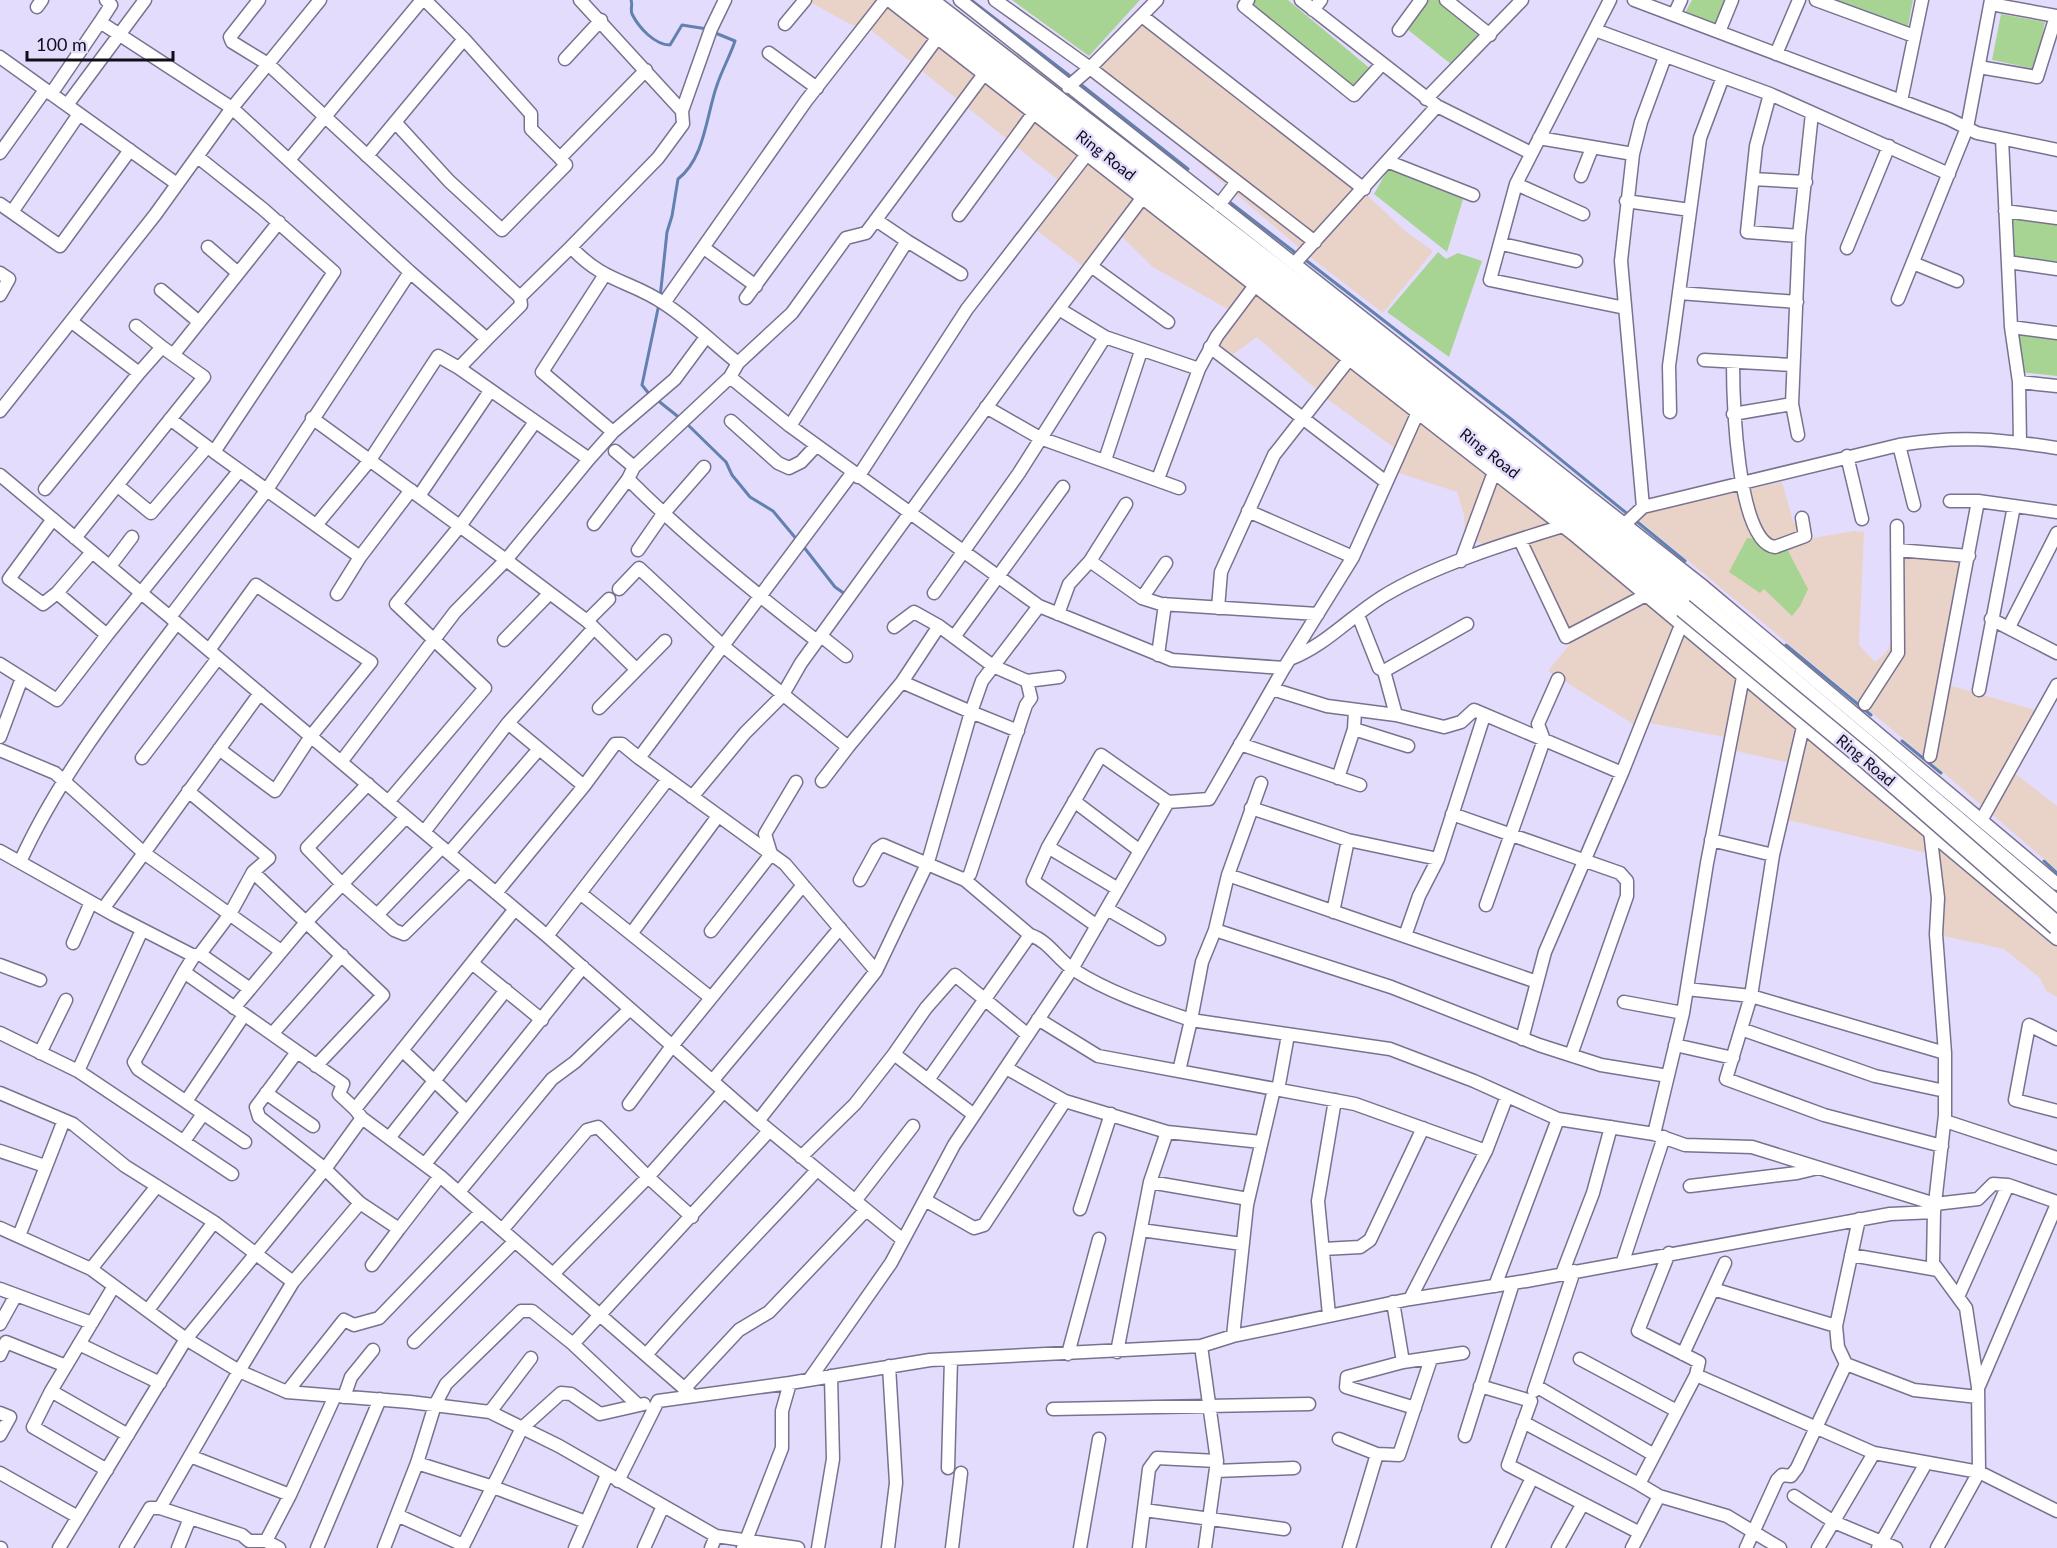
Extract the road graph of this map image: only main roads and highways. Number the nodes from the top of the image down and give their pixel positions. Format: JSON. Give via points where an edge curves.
{"nodes":[{"id":1,"x":906,"y":0,"type":"edge"},
{"id":2,"x":927,"y":0,"type":"edge"},
{"id":3,"x":1694,"y":604,"type":"junction"},
{"id":4,"x":2057,"y":905,"type":"edge"},
{"id":5,"x":2055,"y":931,"type":"edge"}],
"edges":[{"from":1,"to":3,"type":"highway","name":"Ring Road","via":[[1038,108],[1593,533],[1666,594]]},
{"from":2,"to":3,"type":"highway","name":"Ring Road","via":[[1217,207],[1604,521]]},
{"from":3,"to":4,"type":"highway","name":"Ring Road"},
{"from":3,"to":5,"type":"highway","name":"Ring Road","bridge":true}]}
